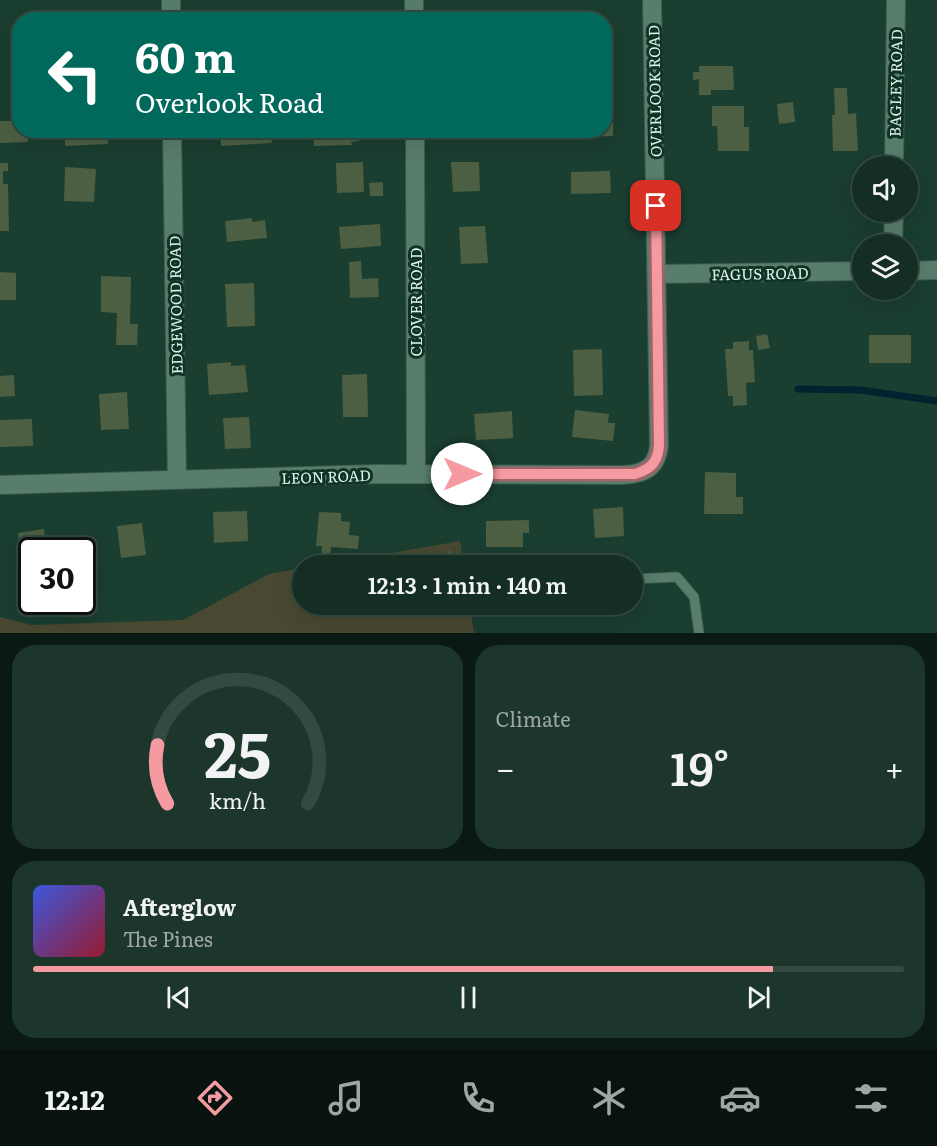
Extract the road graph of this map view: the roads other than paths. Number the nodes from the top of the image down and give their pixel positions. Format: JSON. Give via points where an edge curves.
{"nodes":[{"id":1,"x":652,"y":0,"type":"edge"},
{"id":2,"x":896,"y":0,"type":"edge"},
{"id":3,"x":172,"y":138,"type":"edge"},
{"id":4,"x":415,"y":138,"type":"edge"},
{"id":5,"x":894,"y":156,"type":"edge"},
{"id":6,"x":937,"y":270,"type":"edge"},
{"id":7,"x":852,"y":271,"type":"edge"},
{"id":8,"x":918,"y":271,"type":"edge"},
{"id":9,"x":657,"y":274,"type":"junction"},
{"id":10,"x":651,"y":468,"type":"joint"},
{"id":11,"x":416,"y":474,"type":"junction"},
{"id":12,"x":177,"y":480,"type":"junction"},
{"id":13,"x":0,"y":485,"type":"edge"},
{"id":14,"x":643,"y":579,"type":"edge"},
{"id":15,"x":699,"y":633,"type":"edge"}],
"edges":[{"from":1,"to":9,"type":"street","name":"OVERLOOK ROAD"},
{"from":2,"to":5,"type":"street","name":"BAGLEY ROAD"},
{"from":3,"to":12,"type":"street","name":"EDGEWOOD ROAD"},
{"from":4,"to":11,"type":"street","name":"CLOVER ROAD"},
{"from":6,"to":8,"type":"street"},
{"from":7,"to":9,"type":"street","name":"FAGUS ROAD"},
{"from":9,"to":10,"type":"street","name":"OVERLOOK ROAD","via":[[659,445]]},
{"from":10,"to":11,"type":"street","name":"LEON ROAD","via":[[622,475]]},
{"from":11,"to":12,"type":"street","name":"LEON ROAD"},
{"from":12,"to":13,"type":"street","name":"LEON ROAD"},
{"from":14,"to":15,"type":"lane","via":[[677,577],[694,597]]}]}
